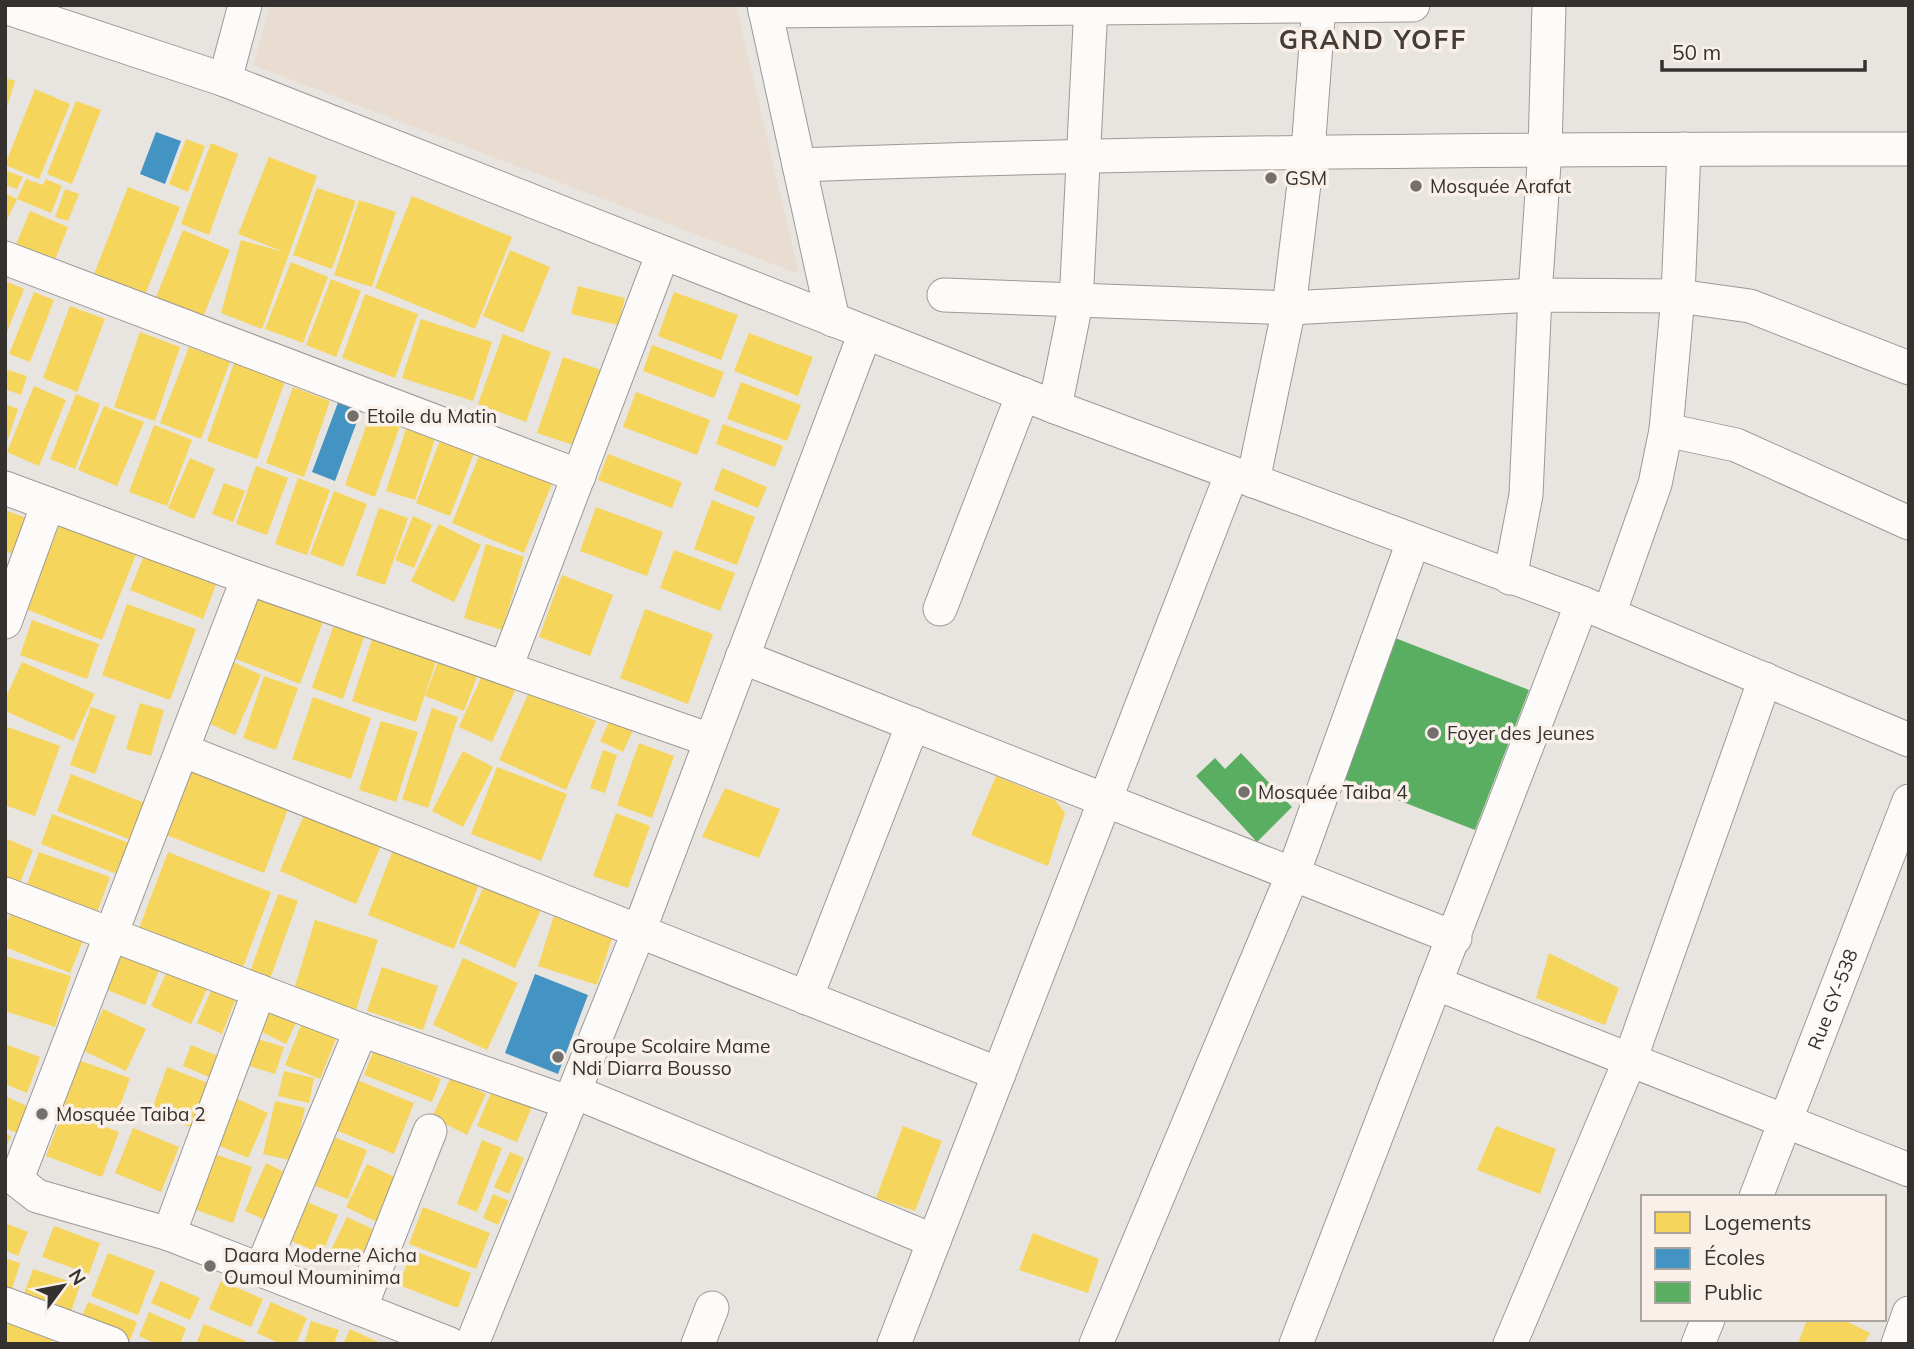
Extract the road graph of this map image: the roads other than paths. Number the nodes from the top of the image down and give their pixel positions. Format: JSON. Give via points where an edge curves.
{"nodes":[{"id":1,"x":245,"y":5,"type":"edge"},
{"id":2,"x":1413,"y":5,"type":"edge"},
{"id":3,"x":1549,"y":5,"type":"edge"},
{"id":4,"x":1319,"y":6,"type":"edge"},
{"id":5,"x":1090,"y":7,"type":"edge"},
{"id":6,"x":5,"y":8,"type":"edge"},
{"id":7,"x":765,"y":8,"type":"edge"},
{"id":8,"x":225,"y":80,"type":"junction"},
{"id":9,"x":1545,"y":149,"type":"junction"},
{"id":10,"x":1684,"y":149,"type":"junction"},
{"id":11,"x":1909,"y":149,"type":"edge"},
{"id":12,"x":1308,"y":151,"type":"junction"},
{"id":13,"x":1083,"y":155,"type":"junction"},
{"id":14,"x":799,"y":165,"type":"junction"},
{"id":15,"x":663,"y":253,"type":"junction"},
{"id":16,"x":5,"y":258,"type":"edge"},
{"id":17,"x":944,"y":295,"type":"dead end"},
{"id":18,"x":1535,"y":295,"type":"junction"},
{"id":19,"x":1678,"y":296,"type":"junction"},
{"id":20,"x":1076,"y":303,"type":"junction"},
{"id":21,"x":1289,"y":308,"type":"junction"},
{"id":22,"x":833,"y":320,"type":"junction"},
{"id":23,"x":865,"y":333,"type":"junction"},
{"id":24,"x":1909,"y":368,"type":"edge"},
{"id":25,"x":1023,"y":394,"type":"junction"},
{"id":26,"x":1055,"y":407,"type":"junction"},
{"id":27,"x":1666,"y":430,"type":"junction"},
{"id":28,"x":579,"y":476,"type":"junction"},
{"id":29,"x":1243,"y":477,"type":"junction"},
{"id":30,"x":5,"y":488,"type":"edge"},
{"id":31,"x":48,"y":504,"type":"junction"},
{"id":32,"x":1909,"y":523,"type":"edge"},
{"id":33,"x":1413,"y":542,"type":"junction"},
{"id":34,"x":248,"y":578,"type":"junction"},
{"id":35,"x":1510,"y":578,"type":"junction"},
{"id":36,"x":1596,"y":608,"type":"junction"},
{"id":37,"x":940,"y":609,"type":"dead end"},
{"id":38,"x":5,"y":622,"type":"edge"},
{"id":39,"x":742,"y":657,"type":"junction"},
{"id":40,"x":506,"y":667,"type":"junction"},
{"id":41,"x":1765,"y":679,"type":"junction"},
{"id":42,"x":914,"y":724,"type":"junction"},
{"id":43,"x":710,"y":740,"type":"junction"},
{"id":44,"x":1909,"y":740,"type":"edge"},
{"id":45,"x":182,"y":750,"type":"junction"},
{"id":46,"x":1107,"y":801,"type":"junction"},
{"id":47,"x":1909,"y":801,"type":"edge"},
{"id":48,"x":1293,"y":874,"type":"junction"},
{"id":49,"x":5,"y":894,"type":"edge"},
{"id":50,"x":639,"y":931,"type":"junction"},
{"id":51,"x":111,"y":934,"type":"junction"},
{"id":52,"x":1455,"y":938,"type":"junction"},
{"id":53,"x":1436,"y":983,"type":"junction"},
{"id":54,"x":259,"y":991,"type":"junction"},
{"id":55,"x":806,"y":998,"type":"junction"},
{"id":56,"x":361,"y":1030,"type":"junction"},
{"id":57,"x":1630,"y":1060,"type":"junction"},
{"id":58,"x":999,"y":1074,"type":"junction"},
{"id":59,"x":572,"y":1097,"type":"junction"},
{"id":60,"x":1786,"y":1121,"type":"junction"},
{"id":61,"x":430,"y":1131,"type":"dead end"},
{"id":62,"x":1909,"y":1170,"type":"edge"},
{"id":63,"x":1757,"y":1195,"type":"edge"},
{"id":64,"x":169,"y":1234,"type":"junction"},
{"id":65,"x":934,"y":1241,"type":"junction"},
{"id":66,"x":261,"y":1270,"type":"junction"},
{"id":67,"x":5,"y":1304,"type":"edge"},
{"id":68,"x":712,"y":1308,"type":"dead end"},
{"id":69,"x":360,"y":1309,"type":"junction"},
{"id":70,"x":1909,"y":1313,"type":"edge"},
{"id":71,"x":1707,"y":1321,"type":"edge"},
{"id":72,"x":112,"y":1344,"type":"edge"},
{"id":73,"x":450,"y":1344,"type":"edge"},
{"id":74,"x":472,"y":1344,"type":"edge"},
{"id":75,"x":698,"y":1344,"type":"edge"},
{"id":76,"x":894,"y":1344,"type":"edge"},
{"id":77,"x":1096,"y":1344,"type":"edge"},
{"id":78,"x":1296,"y":1344,"type":"edge"},
{"id":79,"x":1510,"y":1344,"type":"edge"},
{"id":80,"x":1698,"y":1344,"type":"edge"},
{"id":81,"x":1898,"y":1344,"type":"edge"}],
"edges":[{"from":1,"to":8,"type":"street"},
{"from":2,"to":4,"type":"street"},
{"from":3,"to":9,"type":"street"},
{"from":4,"to":5,"type":"street"},
{"from":4,"to":12,"type":"street"},
{"from":5,"to":7,"type":"street"},
{"from":5,"to":13,"type":"street"},
{"from":6,"to":8,"type":"street"},
{"from":7,"to":14,"type":"street"},
{"from":8,"to":15,"type":"street"},
{"from":9,"to":10,"type":"street"},
{"from":9,"to":12,"type":"street"},
{"from":9,"to":18,"type":"street"},
{"from":10,"to":11,"type":"street"},
{"from":10,"to":19,"type":"street"},
{"from":12,"to":13,"type":"street"},
{"from":12,"to":21,"type":"street"},
{"from":13,"to":14,"type":"street"},
{"from":13,"to":20,"type":"street"},
{"from":14,"to":22,"type":"street"},
{"from":15,"to":22,"type":"street"},
{"from":15,"to":28,"type":"street"},
{"from":16,"to":28,"type":"street"},
{"from":17,"to":20,"type":"street"},
{"from":18,"to":19,"type":"street"},
{"from":18,"to":21,"type":"street"},
{"from":18,"to":35,"type":"street","via":[[1526,495]]},
{"from":19,"to":24,"type":"street","via":[[1750,306]]},
{"from":19,"to":27,"type":"street"},
{"from":20,"to":21,"type":"street"},
{"from":20,"to":26,"type":"street"},
{"from":21,"to":29,"type":"street"},
{"from":22,"to":23,"type":"street"},
{"from":23,"to":25,"type":"street"},
{"from":23,"to":39,"type":"street"},
{"from":25,"to":26,"type":"street"},
{"from":25,"to":37,"type":"street"},
{"from":26,"to":29,"type":"street"},
{"from":27,"to":32,"type":"street","via":[[1735,445]]},
{"from":27,"to":36,"type":"street","via":[[1655,484]]},
{"from":28,"to":40,"type":"street"},
{"from":29,"to":33,"type":"street"},
{"from":29,"to":46,"type":"street"},
{"from":30,"to":31,"type":"street"},
{"from":31,"to":34,"type":"street"},
{"from":31,"to":38,"type":"street"},
{"from":33,"to":35,"type":"street"},
{"from":33,"to":48,"type":"street"},
{"from":34,"to":40,"type":"street"},
{"from":34,"to":45,"type":"street"},
{"from":35,"to":36,"type":"street"},
{"from":36,"to":41,"type":"street"},
{"from":36,"to":52,"type":"street"},
{"from":39,"to":42,"type":"street"},
{"from":39,"to":43,"type":"street"},
{"from":40,"to":43,"type":"street"},
{"from":41,"to":44,"type":"street"},
{"from":41,"to":57,"type":"street"},
{"from":42,"to":46,"type":"street"},
{"from":42,"to":55,"type":"street"},
{"from":43,"to":50,"type":"street"},
{"from":45,"to":50,"type":"street"},
{"from":45,"to":51,"type":"street"},
{"from":46,"to":48,"type":"street"},
{"from":46,"to":58,"type":"street"},
{"from":47,"to":60,"type":"street","name":"Rue GY-538"},
{"from":48,"to":52,"type":"street"},
{"from":48,"to":77,"type":"street"},
{"from":49,"to":51,"type":"street"},
{"from":50,"to":55,"type":"street"},
{"from":50,"to":59,"type":"street"},
{"from":51,"to":54,"type":"street"},
{"from":51,"to":64,"type":"street","via":[[19,1182],[37,1196]]},
{"from":52,"to":53,"type":"street"},
{"from":53,"to":57,"type":"street"},
{"from":53,"to":78,"type":"street"},
{"from":54,"to":56,"type":"street"},
{"from":54,"to":64,"type":"street"},
{"from":55,"to":58,"type":"street"},
{"from":56,"to":59,"type":"street"},
{"from":56,"to":66,"type":"street"},
{"from":57,"to":60,"type":"street"},
{"from":57,"to":79,"type":"street"},
{"from":58,"to":65,"type":"street"},
{"from":59,"to":65,"type":"street"},
{"from":59,"to":74,"type":"street"},
{"from":60,"to":62,"type":"street"},
{"from":60,"to":63,"type":"street","name":"Rue GY-538"},
{"from":61,"to":69,"type":"street"},
{"from":64,"to":66,"type":"street"},
{"from":65,"to":76,"type":"street"},
{"from":66,"to":69,"type":"street"},
{"from":67,"to":72,"type":"street"},
{"from":68,"to":75,"type":"street"},
{"from":69,"to":73,"type":"street"},
{"from":70,"to":81,"type":"street"},
{"from":71,"to":80,"type":"street"}]}
